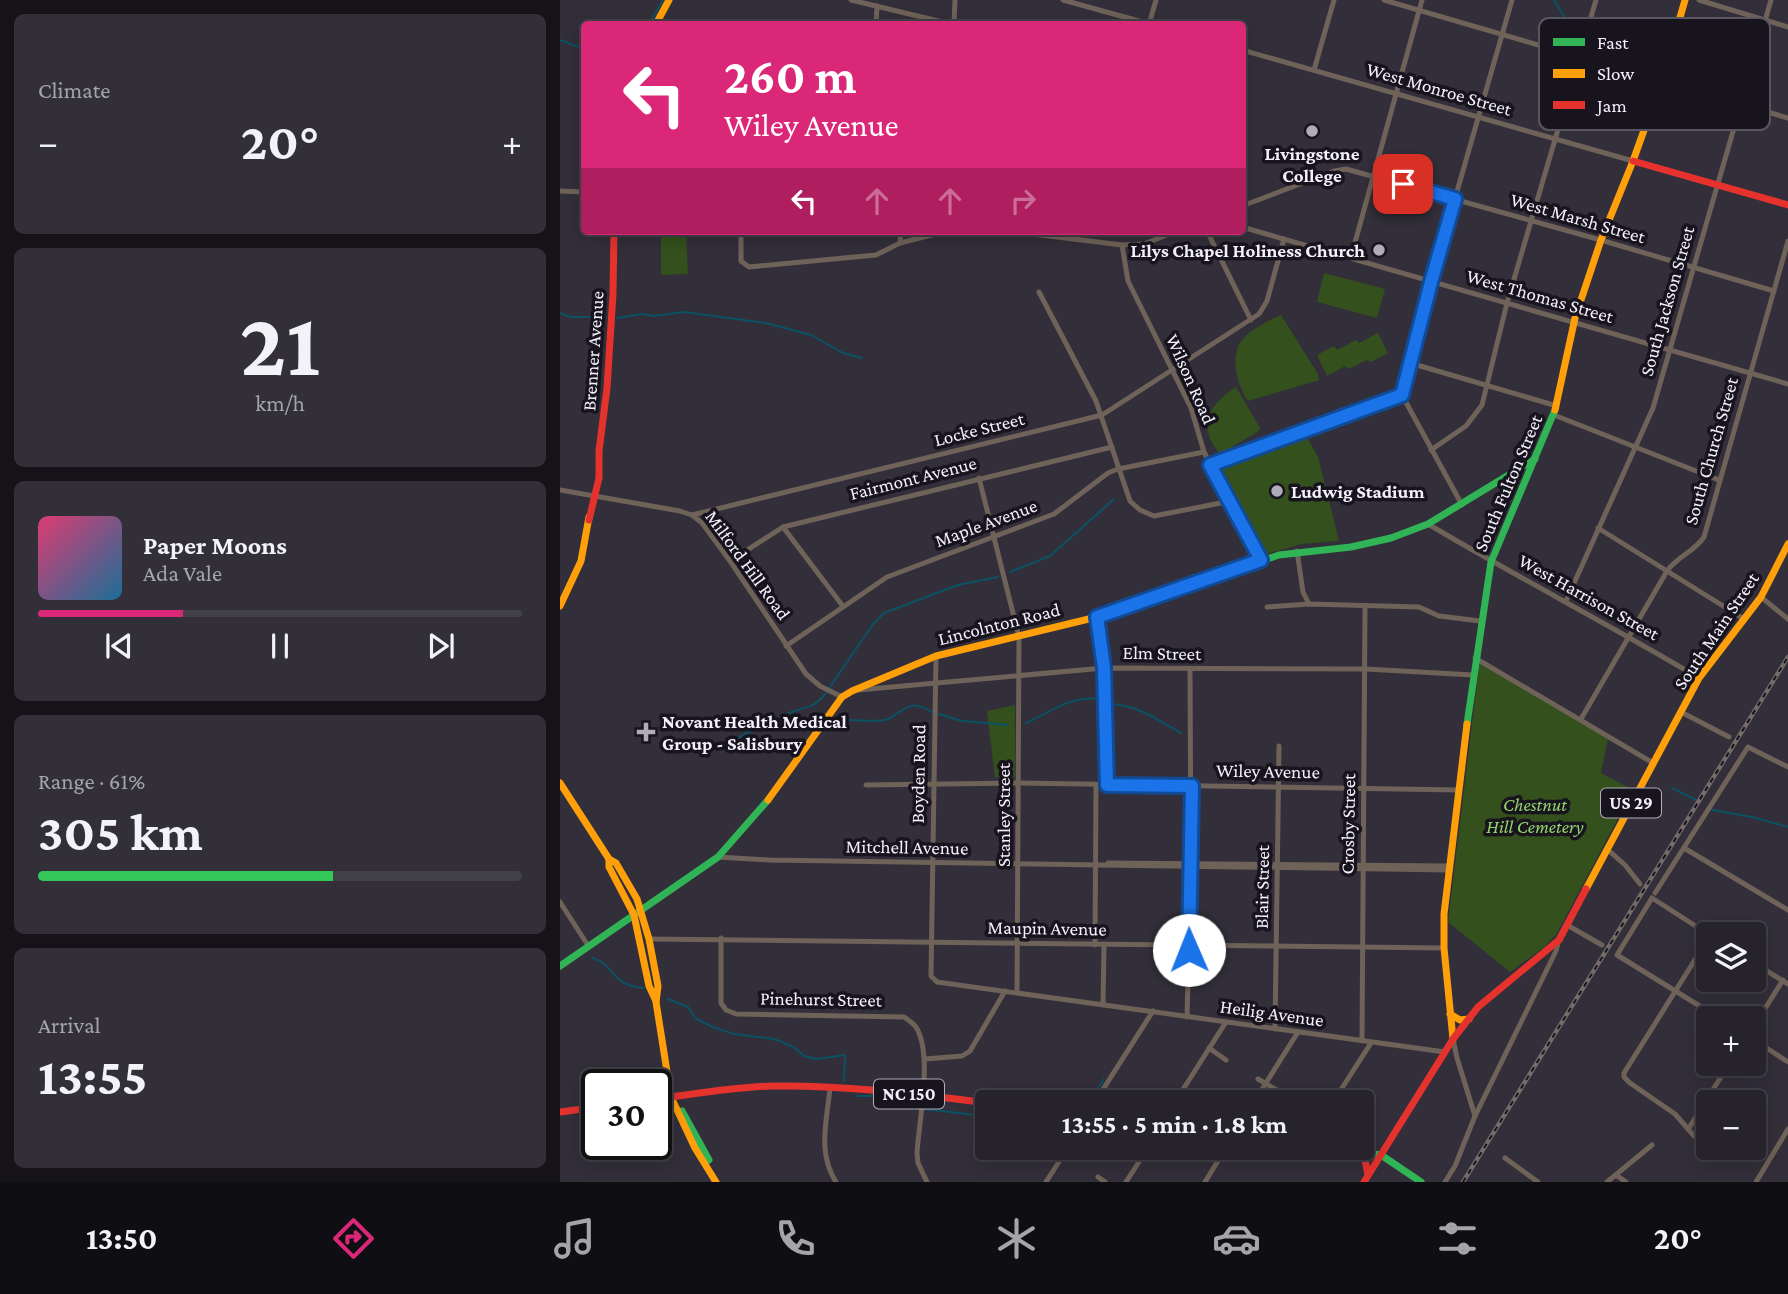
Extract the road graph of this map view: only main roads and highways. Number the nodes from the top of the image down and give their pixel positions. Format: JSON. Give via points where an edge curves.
{"nodes":[{"id":1,"x":669,"y":0,"type":"edge"},
{"id":2,"x":1685,"y":0,"type":"edge"},
{"id":3,"x":1680,"y":18,"type":"edge"},
{"id":4,"x":658,"y":21,"type":"edge"},
{"id":5,"x":1644,"y":130,"type":"edge"},
{"id":6,"x":1633,"y":161,"type":"junction"},
{"id":7,"x":1788,"y":205,"type":"edge"},
{"id":8,"x":614,"y":235,"type":"edge"},
{"id":9,"x":1535,"y":459,"type":"junction"},
{"id":10,"x":1788,"y":544,"type":"edge"},
{"id":11,"x":560,"y":606,"type":"edge"},
{"id":12,"x":560,"y":783,"type":"edge"},
{"id":13,"x":638,"y":912,"type":"junction"},
{"id":14,"x":560,"y":966,"type":"edge"},
{"id":15,"x":656,"y":1002,"type":"junction"},
{"id":16,"x":1450,"y":1014,"type":"junction"},
{"id":17,"x":1469,"y":1018,"type":"junction"},
{"id":18,"x":1453,"y":1039,"type":"junction"},
{"id":19,"x":674,"y":1096,"type":"junction"},
{"id":20,"x":975,"y":1102,"type":"edge"},
{"id":21,"x":581,"y":1109,"type":"edge"},
{"id":22,"x":560,"y":1112,"type":"edge"},
{"id":23,"x":1374,"y":1153,"type":"edge"},
{"id":24,"x":1381,"y":1155,"type":"junction"},
{"id":25,"x":1365,"y":1160,"type":"edge"},
{"id":26,"x":1366,"y":1179,"type":"edge"},
{"id":27,"x":716,"y":1182,"type":"edge"},
{"id":28,"x":723,"y":1182,"type":"edge"},
{"id":29,"x":1421,"y":1182,"type":"edge"}],
"edges":[{"from":1,"to":4,"type":"main road"},
{"from":2,"to":3,"type":"main road","name":"South Fulton Street"},
{"from":5,"to":6,"type":"main road","name":"South Fulton Street"},
{"from":6,"to":7,"type":"main road","name":"West Monroe Street"},
{"from":6,"to":9,"type":"main road","name":"South Fulton Street","via":[[1574,321],[1557,406]]},
{"from":8,"to":11,"type":"main road","name":"Brenner Avenue","via":[[610,353],[598,472],[581,561]]},
{"from":9,"to":13,"type":"main road","name":"Lincolnton Road","via":[[1428,524],[1373,543],[1261,560],[1097,617],[936,656],[852,691],[842,697],[740,836],[718,857]]},
{"from":9,"to":16,"type":"main road","name":"South Fulton Street","via":[[1491,562],[1480,621],[1444,914]]},
{"from":10,"to":17,"type":"main road","name":"South Main Street","number":"US 29","via":[[1761,597],[1699,678],[1559,940]]},
{"from":12,"to":13,"type":"main road"},
{"from":13,"to":14,"type":"main road","name":"Lincolnton Road"},
{"from":13,"to":15,"type":"main road","via":[[649,986]]},
{"from":13,"to":15,"type":"main road","via":[[649,939],[658,986]]},
{"from":15,"to":19,"type":"main road"},
{"from":16,"to":17,"type":"main road","via":[[1460,1020]]},
{"from":16,"to":18,"type":"main road","name":"South Fulton Street"},
{"from":17,"to":18,"type":"main road","name":"South Main Street","number":"US 29"},
{"from":18,"to":24,"type":"main road","name":"South Main Street","number":"US 29"},
{"from":19,"to":20,"type":"main road","number":"NC 150","via":[[788,1086]]},
{"from":19,"to":27,"type":"main road","via":[[695,1148]]},
{"from":19,"to":28,"type":"main road"},
{"from":21,"to":22,"type":"main road"},
{"from":23,"to":24,"type":"main road"},
{"from":24,"to":26,"type":"main road","name":"South Main Street","number":"US 29"},
{"from":24,"to":29,"type":"main road"},
{"from":25,"to":26,"type":"main road"}]}
